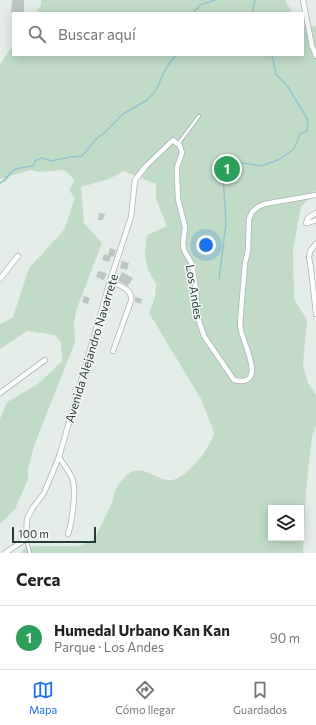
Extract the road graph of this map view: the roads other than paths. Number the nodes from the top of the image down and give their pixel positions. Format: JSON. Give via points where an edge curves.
{"nodes":[{"id":1,"x":303,"y":0,"type":"edge"},
{"id":2,"x":316,"y":56,"type":"edge"},
{"id":3,"x":199,"y":116,"type":"dead end"},
{"id":4,"x":178,"y":144,"type":"junction"},
{"id":5,"x":316,"y":195,"type":"edge"},
{"id":6,"x":316,"y":213,"type":"edge"},
{"id":7,"x":316,"y":220,"type":"edge"},
{"id":8,"x":316,"y":244,"type":"edge"},
{"id":9,"x":18,"y":256,"type":"dead end"},
{"id":10,"x":314,"y":268,"type":"edge"},
{"id":11,"x":0,"y":279,"type":"edge"},
{"id":12,"x":110,"y":281,"type":"junction"},
{"id":13,"x":316,"y":314,"type":"edge"},
{"id":14,"x":113,"y":350,"type":"dead end"},
{"id":15,"x":45,"y":360,"type":"dead end"},
{"id":16,"x":0,"y":393,"type":"edge"},
{"id":17,"x":58,"y":457,"type":"junction"},
{"id":18,"x":68,"y":534,"type":"dead end"},
{"id":19,"x":26,"y":539,"type":"junction"},
{"id":20,"x":4,"y":553,"type":"edge"},
{"id":21,"x":30,"y":553,"type":"edge"}],
"edges":[{"from":1,"to":2,"type":"street"},
{"from":3,"to":4,"type":"lane"},
{"from":4,"to":5,"type":"street","name":"Los Andes","via":[[182,153],[177,167],[177,177],[178,199],[185,227],[183,243],[192,264],[198,318],[204,336],[234,380],[247,380],[252,369],[240,324],[249,219],[252,212],[264,204]]},
{"from":4,"to":12,"type":"street","name":"Avenida Alejandro Navarrete","via":[[173,140],[135,180],[131,217]]},
{"from":6,"to":7,"type":"street","via":[[308,218],[306,223]]},
{"from":8,"to":10,"type":"street","via":[[309,258]]},
{"from":9,"to":11,"type":"street"},
{"from":10,"to":13,"type":"street"},
{"from":12,"to":14,"type":"street","via":[[128,290],[132,296]]},
{"from":12,"to":17,"type":"street","name":"Avenida Alejandro Navarrete"},
{"from":15,"to":16,"type":"street"},
{"from":17,"to":18,"type":"street","via":[[73,480],[71,526]]},
{"from":17,"to":19,"type":"street","name":"Avenida Alejandro Navarrete","via":[[44,493],[28,518]]},
{"from":19,"to":20,"type":"street"},
{"from":19,"to":21,"type":"lane"}]}
